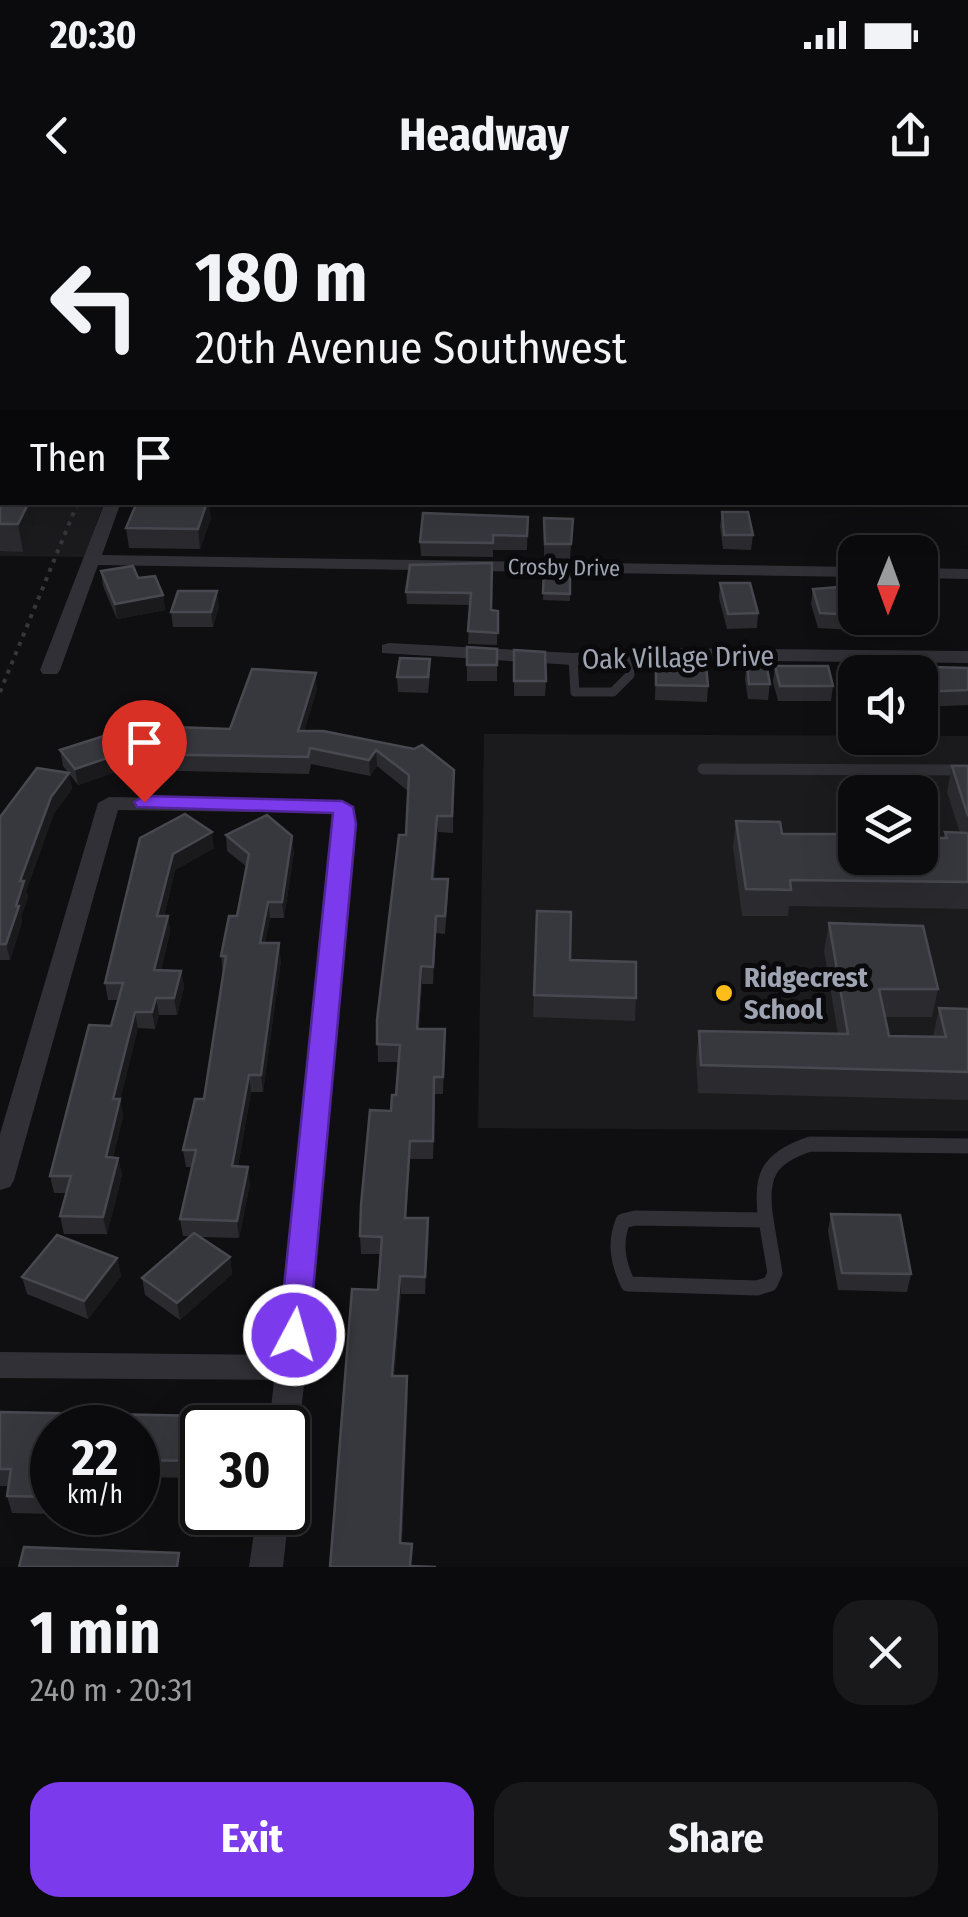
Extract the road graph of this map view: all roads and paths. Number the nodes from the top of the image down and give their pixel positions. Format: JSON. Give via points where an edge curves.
{"nodes":[{"id":1,"x":77,"y":505,"type":"edge"},
{"id":2,"x":113,"y":505,"type":"edge"},
{"id":3,"x":94,"y":560,"type":"junction"},
{"id":4,"x":838,"y":572,"type":"edge"},
{"id":5,"x":938,"y":573,"type":"edge"},
{"id":6,"x":968,"y":574,"type":"edge"},
{"id":7,"x":389,"y":649,"type":"dead end"},
{"id":8,"x":628,"y":655,"type":"junction"},
{"id":9,"x":968,"y":657,"type":"edge"},
{"id":10,"x":573,"y":659,"type":"junction"},
{"id":11,"x":50,"y":670,"type":"dead end"},
{"id":12,"x":0,"y":692,"type":"edge"},
{"id":13,"x":703,"y":769,"type":"dead end"},
{"id":14,"x":968,"y":770,"type":"edge"},
{"id":15,"x":968,"y":1146,"type":"edge"},
{"id":16,"x":0,"y":1180,"type":"edge"},
{"id":17,"x":766,"y":1220,"type":"junction"},
{"id":18,"x":0,"y":1365,"type":"edge"},
{"id":19,"x":291,"y":1368,"type":"junction"},
{"id":20,"x":287,"y":1405,"type":"edge"},
{"id":21,"x":270,"y":1535,"type":"edge"},
{"id":22,"x":266,"y":1567,"type":"edge"}],
"edges":[{"from":1,"to":12,"type":"path"},
{"from":2,"to":3,"type":"street"},
{"from":3,"to":4,"type":"street","name":"Crosby Drive"},
{"from":3,"to":11,"type":"street"},
{"from":5,"to":6,"type":"street"},
{"from":7,"to":10,"type":"street","name":"Oak Village Drive"},
{"from":8,"to":9,"type":"street","name":"Oak Village Drive"},
{"from":8,"to":10,"type":"street","name":"Oak Village Drive"},
{"from":8,"to":10,"type":"lane","via":[[630,676],[614,692],[575,692]]},
{"from":13,"to":14,"type":"lane"},
{"from":15,"to":17,"type":"lane","via":[[788,1148],[765,1169]]},
{"from":16,"to":19,"type":"street","via":[[109,803],[342,807]]},
{"from":17,"to":17,"type":"lane","via":[[623,1221],[620,1270],[628,1284],[645,1287],[770,1284],[775,1273]]},
{"from":18,"to":19,"type":"street"},
{"from":19,"to":20,"type":"street"},
{"from":21,"to":22,"type":"street"}]}
